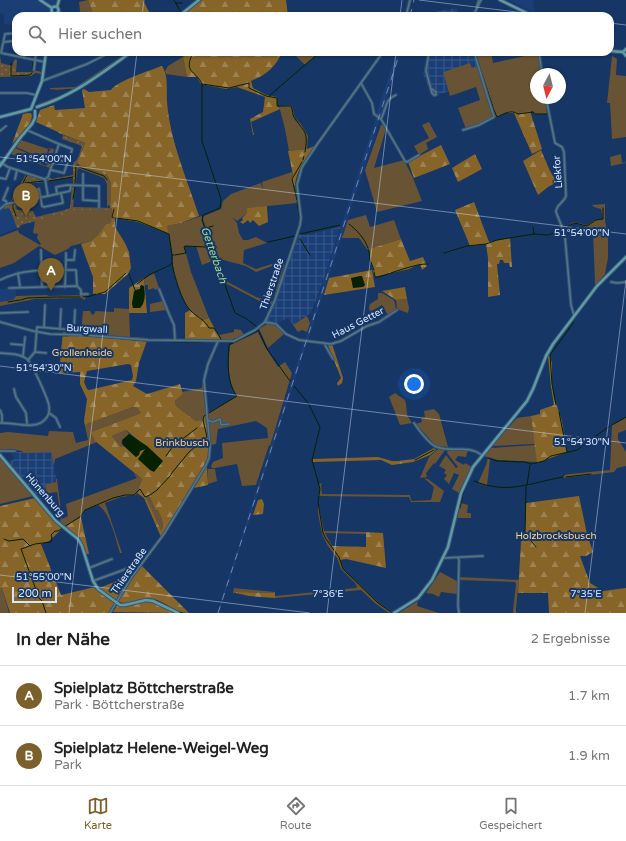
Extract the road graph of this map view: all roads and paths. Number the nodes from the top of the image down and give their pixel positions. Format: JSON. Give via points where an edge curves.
{"nodes":[{"id":1,"x":40,"y":0,"type":"edge"},
{"id":2,"x":59,"y":0,"type":"edge"},
{"id":3,"x":199,"y":0,"type":"edge"},
{"id":4,"x":410,"y":0,"type":"edge"},
{"id":5,"x":480,"y":0,"type":"edge"},
{"id":6,"x":500,"y":0,"type":"edge"},
{"id":7,"x":56,"y":7,"type":"junction"},
{"id":8,"x":52,"y":8,"type":"junction"},
{"id":9,"x":52,"y":12,"type":"edge"},
{"id":10,"x":58,"y":12,"type":"edge"},
{"id":11,"x":184,"y":12,"type":"edge"},
{"id":12,"x":407,"y":12,"type":"edge"},
{"id":13,"x":475,"y":12,"type":"edge"},
{"id":14,"x":525,"y":12,"type":"edge"},
{"id":15,"x":12,"y":33,"type":"edge"},
{"id":16,"x":12,"y":41,"type":"edge"},
{"id":17,"x":4,"y":42,"type":"junction"},
{"id":18,"x":626,"y":49,"type":"edge"},
{"id":19,"x":614,"y":51,"type":"edge"},
{"id":20,"x":623,"y":52,"type":"junction"},
{"id":21,"x":12,"y":56,"type":"edge"},
{"id":22,"x":14,"y":56,"type":"edge"},
{"id":23,"x":36,"y":56,"type":"edge"},
{"id":24,"x":47,"y":56,"type":"edge"},
{"id":25,"x":103,"y":56,"type":"edge"},
{"id":26,"x":125,"y":56,"type":"edge"},
{"id":27,"x":380,"y":56,"type":"edge"},
{"id":28,"x":428,"y":56,"type":"edge"},
{"id":29,"x":475,"y":56,"type":"edge"},
{"id":30,"x":540,"y":56,"type":"edge"},
{"id":31,"x":626,"y":56,"type":"edge"},
{"id":32,"x":24,"y":58,"type":"joint"},
{"id":33,"x":35,"y":61,"type":"junction"},
{"id":34,"x":45,"y":62,"type":"junction"},
{"id":35,"x":541,"y":68,"type":"edge"},
{"id":36,"x":34,"y":70,"type":"dead end"},
{"id":37,"x":42,"y":81,"type":"junction"},
{"id":38,"x":361,"y":83,"type":"junction"},
{"id":39,"x":432,"y":89,"type":"dead end"},
{"id":40,"x":0,"y":93,"type":"edge"},
{"id":41,"x":36,"y":95,"type":"junction"},
{"id":42,"x":396,"y":95,"type":"dead end"},
{"id":43,"x":547,"y":104,"type":"edge"},
{"id":44,"x":34,"y":105,"type":"junction"},
{"id":45,"x":37,"y":107,"type":"junction"},
{"id":46,"x":31,"y":109,"type":"junction"},
{"id":47,"x":35,"y":111,"type":"junction"},
{"id":48,"x":0,"y":117,"type":"edge"},
{"id":49,"x":381,"y":119,"type":"junction"},
{"id":50,"x":6,"y":126,"type":"dead end"},
{"id":51,"x":463,"y":130,"type":"dead end"},
{"id":52,"x":0,"y":131,"type":"edge"},
{"id":53,"x":29,"y":132,"type":"dead end"},
{"id":54,"x":59,"y":144,"type":"junction"},
{"id":55,"x":419,"y":155,"type":"dead end"},
{"id":56,"x":54,"y":158,"type":"junction"},
{"id":57,"x":68,"y":163,"type":"junction"},
{"id":58,"x":1,"y":164,"type":"edge"},
{"id":59,"x":10,"y":168,"type":"junction"},
{"id":60,"x":50,"y":169,"type":"junction"},
{"id":61,"x":17,"y":170,"type":"junction"},
{"id":62,"x":83,"y":174,"type":"dead end"},
{"id":63,"x":0,"y":178,"type":"edge"},
{"id":64,"x":15,"y":179,"type":"dead end"},
{"id":65,"x":45,"y":179,"type":"junction"},
{"id":66,"x":71,"y":186,"type":"junction"},
{"id":67,"x":83,"y":186,"type":"junction"},
{"id":68,"x":8,"y":188,"type":"dead end"},
{"id":69,"x":61,"y":193,"type":"junction"},
{"id":70,"x":57,"y":194,"type":"junction"},
{"id":71,"x":48,"y":196,"type":"junction"},
{"id":72,"x":41,"y":197,"type":"junction"},
{"id":73,"x":0,"y":199,"type":"edge"},
{"id":74,"x":3,"y":200,"type":"junction"},
{"id":75,"x":28,"y":200,"type":"junction"},
{"id":76,"x":99,"y":201,"type":"junction"},
{"id":77,"x":7,"y":204,"type":"junction"},
{"id":78,"x":99,"y":208,"type":"dead end"},
{"id":79,"x":0,"y":209,"type":"edge"},
{"id":80,"x":41,"y":250,"type":"dead end"},
{"id":81,"x":75,"y":250,"type":"dead end"},
{"id":82,"x":66,"y":253,"type":"dead end"},
{"id":83,"x":626,"y":256,"type":"edge"},
{"id":84,"x":66,"y":260,"type":"junction"},
{"id":85,"x":53,"y":270,"type":"junction"},
{"id":86,"x":66,"y":270,"type":"junction"},
{"id":87,"x":41,"y":271,"type":"junction"},
{"id":88,"x":18,"y":273,"type":"junction"},
{"id":89,"x":0,"y":280,"type":"edge"},
{"id":90,"x":54,"y":281,"type":"dead end"},
{"id":91,"x":611,"y":282,"type":"dead end"},
{"id":92,"x":626,"y":282,"type":"edge"},
{"id":93,"x":77,"y":286,"type":"junction"},
{"id":94,"x":42,"y":287,"type":"junction"},
{"id":95,"x":66,"y":287,"type":"junction"},
{"id":96,"x":9,"y":288,"type":"dead end"},
{"id":97,"x":20,"y":288,"type":"junction"},
{"id":98,"x":159,"y":289,"type":"dead end"},
{"id":99,"x":88,"y":294,"type":"dead end"},
{"id":100,"x":45,"y":305,"type":"dead end"},
{"id":101,"x":61,"y":309,"type":"dead end"},
{"id":102,"x":75,"y":310,"type":"dead end"},
{"id":103,"x":396,"y":310,"type":"dead end"},
{"id":104,"x":28,"y":312,"type":"dead end"},
{"id":105,"x":0,"y":313,"type":"edge"},
{"id":106,"x":574,"y":315,"type":"junction"},
{"id":107,"x":0,"y":322,"type":"edge"},
{"id":108,"x":265,"y":322,"type":"junction"},
{"id":109,"x":44,"y":327,"type":"junction"},
{"id":110,"x":60,"y":329,"type":"junction"},
{"id":111,"x":74,"y":330,"type":"junction"},
{"id":112,"x":78,"y":330,"type":"dead end"},
{"id":113,"x":82,"y":330,"type":"dead end"},
{"id":114,"x":36,"y":331,"type":"junction"},
{"id":115,"x":81,"y":334,"type":"junction"},
{"id":116,"x":25,"y":337,"type":"dead end"},
{"id":117,"x":175,"y":340,"type":"junction"},
{"id":118,"x":220,"y":341,"type":"junction"},
{"id":119,"x":11,"y":344,"type":"dead end"},
{"id":120,"x":325,"y":345,"type":"junction"},
{"id":121,"x":24,"y":346,"type":"junction"},
{"id":122,"x":34,"y":352,"type":"junction"},
{"id":123,"x":0,"y":353,"type":"edge"},
{"id":124,"x":46,"y":353,"type":"dead end"},
{"id":125,"x":23,"y":356,"type":"junction"},
{"id":126,"x":333,"y":359,"type":"dead end"},
{"id":127,"x":28,"y":360,"type":"junction"},
{"id":128,"x":32,"y":367,"type":"junction"},
{"id":129,"x":41,"y":367,"type":"dead end"},
{"id":130,"x":14,"y":389,"type":"dead end"},
{"id":131,"x":0,"y":411,"type":"edge"},
{"id":132,"x":49,"y":413,"type":"junction"},
{"id":133,"x":207,"y":420,"type":"junction"},
{"id":134,"x":1,"y":423,"type":"edge"},
{"id":135,"x":414,"y":423,"type":"dead end"},
{"id":136,"x":27,"y":424,"type":"junction"},
{"id":137,"x":229,"y":424,"type":"dead end"},
{"id":138,"x":60,"y":427,"type":"dead end"},
{"id":139,"x":0,"y":450,"type":"edge"},
{"id":140,"x":15,"y":451,"type":"dead end"},
{"id":141,"x":0,"y":455,"type":"edge"},
{"id":142,"x":482,"y":455,"type":"junction"},
{"id":143,"x":483,"y":556,"type":"dead end"},
{"id":144,"x":444,"y":558,"type":"junction"},
{"id":145,"x":458,"y":558,"type":"junction"},
{"id":146,"x":112,"y":559,"type":"dead end"},
{"id":147,"x":89,"y":568,"type":"junction"},
{"id":148,"x":131,"y":578,"type":"junction"},
{"id":149,"x":93,"y":581,"type":"junction"},
{"id":150,"x":116,"y":603,"type":"junction"},
{"id":151,"x":169,"y":608,"type":"junction"},
{"id":152,"x":110,"y":613,"type":"edge"},
{"id":153,"x":167,"y":613,"type":"edge"},
{"id":154,"x":178,"y":613,"type":"edge"},
{"id":155,"x":394,"y":613,"type":"edge"},
{"id":156,"x":460,"y":613,"type":"edge"}],
"edges":[{"from":1,"to":8,"type":"main road"},
{"from":2,"to":7,"type":"main road"},
{"from":3,"to":11,"type":"main road"},
{"from":4,"to":12,"type":"street"},
{"from":5,"to":13,"type":"street"},
{"from":6,"to":14,"type":"main road"},
{"from":7,"to":8,"type":"main road"},
{"from":7,"to":10,"type":"main road"},
{"from":8,"to":9,"type":"main road"},
{"from":15,"to":17,"type":"street","via":[[6,33]]},
{"from":16,"to":17,"type":"street"},
{"from":17,"to":21,"type":"street","via":[[3,54]]},
{"from":18,"to":20,"type":"main road"},
{"from":19,"to":20,"type":"main road"},
{"from":20,"to":31,"type":"main road"},
{"from":22,"to":32,"type":"street"},
{"from":23,"to":33,"type":"street"},
{"from":24,"to":34,"type":"main road"},
{"from":25,"to":37,"type":"street"},
{"from":26,"to":45,"type":"main road","via":[[82,88]]},
{"from":27,"to":38,"type":"street","name":"Thierstraße"},
{"from":28,"to":39,"type":"street","via":[[426,71]]},
{"from":29,"to":51,"type":"street","via":[[494,117]]},
{"from":30,"to":35,"type":"street"},
{"from":32,"to":33,"type":"street"},
{"from":33,"to":34,"type":"street"},
{"from":33,"to":36,"type":"street"},
{"from":34,"to":37,"type":"main road"},
{"from":37,"to":41,"type":"main road"},
{"from":38,"to":49,"type":"street","via":[[372,103],[374,114]]},
{"from":38,"to":108,"type":"street","name":"Thierstraße","via":[[300,172],[297,190],[301,220],[275,300]]},
{"from":40,"to":41,"type":"street"},
{"from":41,"to":44,"type":"main road"},
{"from":42,"to":49,"type":"street","via":[[388,100]]},
{"from":43,"to":106,"type":"street","name":"Liekfor","via":[[554,141],[564,152],[566,196],[556,212],[564,233]]},
{"from":44,"to":45,"type":"main road"},
{"from":44,"to":46,"type":"main road"},
{"from":45,"to":47,"type":"main road"},
{"from":46,"to":47,"type":"main road"},
{"from":46,"to":48,"type":"main road"},
{"from":47,"to":58,"type":"main road","via":[[32,124]]},
{"from":49,"to":55,"type":"street","via":[[405,161]]},
{"from":50,"to":52,"type":"street"},
{"from":53,"to":54,"type":"street"},
{"from":54,"to":56,"type":"street"},
{"from":54,"to":57,"type":"street","via":[[72,149]]},
{"from":56,"to":57,"type":"street"},
{"from":56,"to":60,"type":"street"},
{"from":57,"to":60,"type":"street","via":[[64,174]]},
{"from":58,"to":59,"type":"street"},
{"from":59,"to":61,"type":"street"},
{"from":59,"to":63,"type":"street","via":[[5,179]]},
{"from":60,"to":65,"type":"street"},
{"from":61,"to":64,"type":"street"},
{"from":61,"to":65,"type":"street"},
{"from":62,"to":67,"type":"street"},
{"from":65,"to":71,"type":"street"},
{"from":66,"to":67,"type":"street"},
{"from":66,"to":69,"type":"street","via":[[70,191]]},
{"from":66,"to":70,"type":"street","via":[[56,187]]},
{"from":67,"to":76,"type":"street","via":[[83,200]]},
{"from":67,"to":76,"type":"street","via":[[99,186]]},
{"from":68,"to":74,"type":"street"},
{"from":69,"to":70,"type":"street"},
{"from":69,"to":72,"type":"street","via":[[63,203],[42,206]]},
{"from":70,"to":71,"type":"street"},
{"from":71,"to":72,"type":"street"},
{"from":72,"to":75,"type":"street"},
{"from":72,"to":75,"type":"street","via":[[39,189],[32,190],[27,192]]},
{"from":73,"to":74,"type":"street"},
{"from":74,"to":77,"type":"street"},
{"from":75,"to":77,"type":"street"},
{"from":76,"to":78,"type":"street"},
{"from":77,"to":79,"type":"street"},
{"from":80,"to":87,"type":"street"},
{"from":81,"to":84,"type":"street","via":[[74,260]]},
{"from":82,"to":84,"type":"street"},
{"from":83,"to":106,"type":"main road"},
{"from":84,"to":86,"type":"street"},
{"from":85,"to":86,"type":"street"},
{"from":85,"to":87,"type":"street"},
{"from":85,"to":90,"type":"street"},
{"from":86,"to":93,"type":"street","via":[[77,271]]},
{"from":86,"to":95,"type":"street"},
{"from":87,"to":88,"type":"street"},
{"from":87,"to":94,"type":"street"},
{"from":88,"to":89,"type":"street"},
{"from":88,"to":97,"type":"street"},
{"from":91,"to":92,"type":"street"},
{"from":93,"to":95,"type":"street"},
{"from":93,"to":99,"type":"street","via":[[81,294]]},
{"from":94,"to":95,"type":"street"},
{"from":94,"to":97,"type":"street"},
{"from":96,"to":97,"type":"street"},
{"from":98,"to":117,"type":"street","via":[[174,325]]},
{"from":100,"to":109,"type":"street"},
{"from":101,"to":110,"type":"street"},
{"from":102,"to":111,"type":"street"},
{"from":103,"to":120,"type":"street","name":"Haus Getter","via":[[379,322],[341,341]]},
{"from":104,"to":105,"type":"street"},
{"from":106,"to":142,"type":"main road","via":[[546,356],[527,401]]},
{"from":107,"to":114,"type":"street","name":"Burgwall"},
{"from":108,"to":118,"type":"street","name":"Thierstraße","via":[[234,341]]},
{"from":108,"to":120,"type":"street","name":"Haus Getter","via":[[276,324],[294,338]]},
{"from":109,"to":110,"type":"street"},
{"from":109,"to":114,"type":"street","via":[[37,327]]},
{"from":110,"to":111,"type":"street"},
{"from":111,"to":112,"type":"street"},
{"from":113,"to":115,"type":"street"},
{"from":114,"to":115,"type":"street","name":"Burgwall","via":[[50,334]]},
{"from":114,"to":122,"type":"street"},
{"from":115,"to":117,"type":"street","name":"Burgwall"},
{"from":116,"to":121,"type":"street"},
{"from":117,"to":118,"type":"street","name":"Burgwall"},
{"from":118,"to":133,"type":"street","name":"Thierstraße","via":[[204,376]]},
{"from":119,"to":121,"type":"street"},
{"from":120,"to":126,"type":"street","name":"Haus Getter"},
{"from":121,"to":125,"type":"street"},
{"from":122,"to":124,"type":"street"},
{"from":122,"to":127,"type":"street"},
{"from":123,"to":125,"type":"street"},
{"from":125,"to":127,"type":"street"},
{"from":127,"to":128,"type":"street"},
{"from":128,"to":129,"type":"street"},
{"from":128,"to":132,"type":"street","via":[[48,403]]},
{"from":130,"to":136,"type":"street","via":[[26,413]]},
{"from":131,"to":134,"type":"street"},
{"from":132,"to":136,"type":"street","via":[[40,423]]},
{"from":132,"to":138,"type":"street","via":[[56,418]]},
{"from":133,"to":137,"type":"street","via":[[212,422],[220,419],[221,425]]},
{"from":133,"to":148,"type":"street","name":"Thierstraße","via":[[210,447],[206,465],[162,537]]},
{"from":134,"to":136,"type":"street"},
{"from":135,"to":142,"type":"street","via":[[435,447],[471,449]]},
{"from":139,"to":140,"type":"street"},
{"from":141,"to":147,"type":"main road","name":"Hünenburg","via":[[53,518],[80,542]]},
{"from":142,"to":144,"type":"main road","via":[[463,488]]},
{"from":143,"to":145,"type":"street"},
{"from":144,"to":145,"type":"street"},
{"from":144,"to":155,"type":"main road","via":[[424,592],[414,602]]},
{"from":145,"to":156,"type":"street"},
{"from":146,"to":147,"type":"street"},
{"from":147,"to":149,"type":"main road","name":"Hünenburg"},
{"from":148,"to":149,"type":"street","via":[[126,569]]},
{"from":148,"to":150,"type":"street","name":"Thierstraße"},
{"from":149,"to":150,"type":"main road","name":"Hünenburg","via":[[98,589]]},
{"from":150,"to":151,"type":"main road","via":[[125,605],[150,600]]},
{"from":150,"to":152,"type":"street","name":"Thierstraße"},
{"from":151,"to":153,"type":"street"},
{"from":151,"to":154,"type":"main road"}]}
